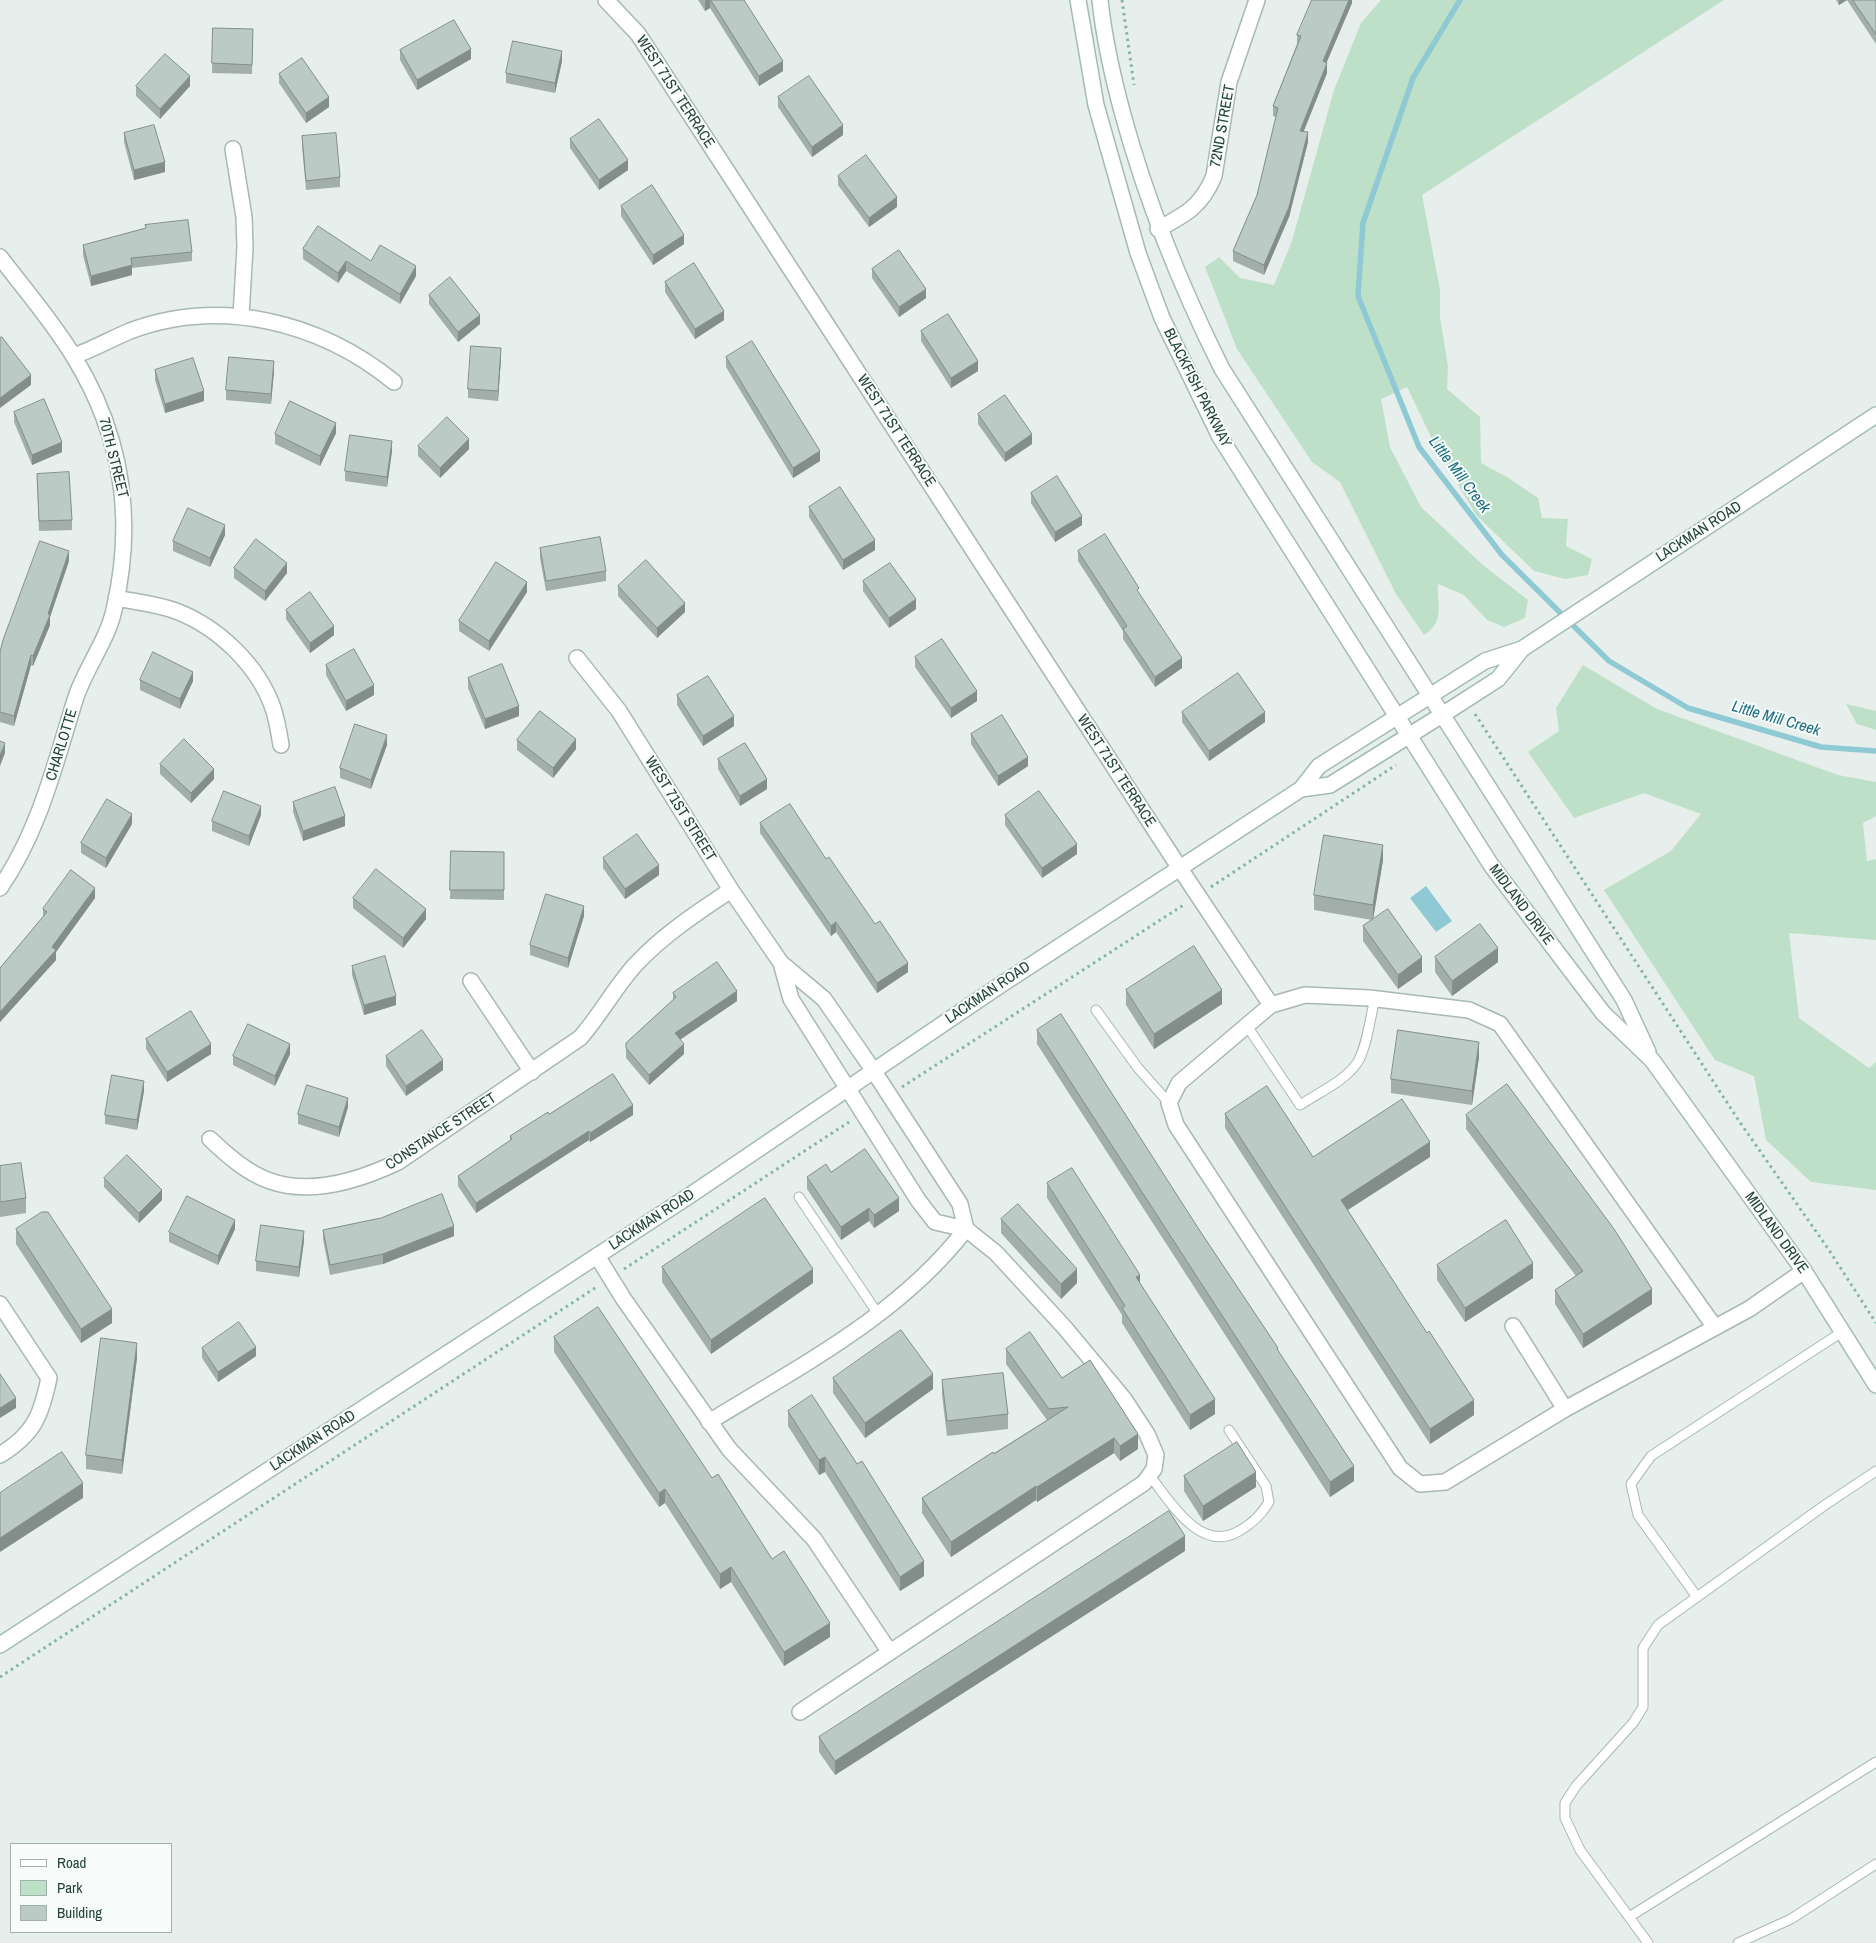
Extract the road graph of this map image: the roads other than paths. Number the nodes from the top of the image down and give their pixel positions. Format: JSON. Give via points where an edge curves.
{"nodes":[{"id":1,"x":606,"y":0,"type":"edge"},
{"id":2,"x":1078,"y":0,"type":"edge"},
{"id":3,"x":1100,"y":0,"type":"edge"},
{"id":4,"x":1257,"y":0,"type":"edge"},
{"id":5,"x":233,"y":149,"type":"dead end"},
{"id":6,"x":1158,"y":229,"type":"junction"},
{"id":7,"x":0,"y":257,"type":"edge"},
{"id":8,"x":241,"y":316,"type":"junction"},
{"id":9,"x":74,"y":356,"type":"junction"},
{"id":10,"x":394,"y":382,"type":"dead end"},
{"id":11,"x":1876,"y":415,"type":"edge"},
{"id":12,"x":116,"y":598,"type":"junction"},
{"id":13,"x":1522,"y":649,"type":"junction"},
{"id":14,"x":577,"y":658,"type":"dead end"},
{"id":15,"x":1430,"y":696,"type":"junction"},
{"id":16,"x":1442,"y":715,"type":"junction"},
{"id":17,"x":1396,"y":718,"type":"junction"},
{"id":18,"x":1408,"y":737,"type":"junction"},
{"id":19,"x":281,"y":746,"type":"dead end"},
{"id":20,"x":1301,"y":789,"type":"junction"},
{"id":21,"x":1179,"y":867,"type":"junction"},
{"id":22,"x":0,"y":888,"type":"edge"},
{"id":23,"x":731,"y":890,"type":"junction"},
{"id":24,"x":781,"y":963,"type":"junction"},
{"id":25,"x":470,"y":981,"type":"dead end"},
{"id":26,"x":1375,"y":999,"type":"junction"},
{"id":27,"x":1271,"y":1005,"type":"junction"},
{"id":28,"x":1096,"y":1010,"type":"dead end"},
{"id":29,"x":1247,"y":1026,"type":"junction"},
{"id":30,"x":1652,"y":1060,"type":"junction"},
{"id":31,"x":873,"y":1070,"type":"junction"},
{"id":32,"x":532,"y":1072,"type":"junction"},
{"id":33,"x":847,"y":1087,"type":"junction"},
{"id":34,"x":1169,"y":1103,"type":"junction"},
{"id":35,"x":210,"y":1139,"type":"dead end"},
{"id":36,"x":799,"y":1197,"type":"dead end"},
{"id":37,"x":966,"y":1229,"type":"junction"},
{"id":38,"x":597,"y":1256,"type":"junction"},
{"id":39,"x":1804,"y":1271,"type":"junction"},
{"id":40,"x":0,"y":1304,"type":"edge"},
{"id":41,"x":878,"y":1314,"type":"junction"},
{"id":42,"x":1513,"y":1326,"type":"dead end"},
{"id":43,"x":1714,"y":1326,"type":"junction"},
{"id":44,"x":1842,"y":1332,"type":"junction"},
{"id":45,"x":1876,"y":1385,"type":"edge"},
{"id":46,"x":1565,"y":1409,"type":"junction"},
{"id":47,"x":709,"y":1422,"type":"junction"},
{"id":48,"x":1229,"y":1430,"type":"dead end"},
{"id":49,"x":0,"y":1455,"type":"edge"},
{"id":50,"x":1876,"y":1471,"type":"edge"},
{"id":51,"x":1150,"y":1476,"type":"junction"},
{"id":52,"x":1697,"y":1597,"type":"junction"},
{"id":53,"x":0,"y":1645,"type":"edge"},
{"id":54,"x":889,"y":1651,"type":"junction"},
{"id":55,"x":800,"y":1712,"type":"dead end"},
{"id":56,"x":1876,"y":1762,"type":"edge"},
{"id":57,"x":1876,"y":1864,"type":"edge"},
{"id":58,"x":1629,"y":1917,"type":"junction"},
{"id":59,"x":1648,"y":1943,"type":"edge"},
{"id":60,"x":1738,"y":1943,"type":"edge"}],
"edges":[{"from":1,"to":21,"type":"street","name":"WEST 71ST TERRACE","via":[[638,34]]},
{"from":2,"to":17,"type":"street","name":"BLACKFISH PARKWAY","via":[[1096,105],[1138,254],[1162,318],[1220,437]]},
{"from":3,"to":6,"type":"street","name":"BLACKFISH PARKWAY","via":[[1115,84]]},
{"from":4,"to":6,"type":"street","name":"72ND STREET","via":[[1230,82],[1214,176],[1209,188],[1193,208]]},
{"from":5,"to":8,"type":"street","via":[[244,216]]},
{"from":6,"to":15,"type":"street","name":"BLACKFISH PARKWAY","via":[[1222,369]]},
{"from":7,"to":9,"type":"street","name":"70TH STREET"},
{"from":8,"to":9,"type":"street","via":[[215,314],[153,324]]},
{"from":8,"to":10,"type":"street","via":[[271,320],[346,348]]},
{"from":9,"to":12,"type":"street","name":"70TH STREET","via":[[109,431],[125,504],[125,552]]},
{"from":11,"to":13,"type":"street","name":"LACKMAN ROAD"},
{"from":12,"to":19,"type":"street","via":[[176,611],[216,633],[250,666],[263,687],[273,708]]},
{"from":12,"to":22,"type":"street","name":"CHARLOTTE","via":[[114,612],[77,694],[54,775],[35,824],[16,866]]},
{"from":13,"to":15,"type":"street","name":"LACKMAN ROAD","via":[[1485,662]]},
{"from":13,"to":16,"type":"street","name":"LACKMAN ROAD","via":[[1498,679]]},
{"from":14,"to":23,"type":"street","name":"WEST 71ST STREET","via":[[620,711]]},
{"from":15,"to":16,"type":"street","name":"BLACKFISH PARKWAY"},
{"from":15,"to":17,"type":"street","name":"LACKMAN ROAD"},
{"from":16,"to":18,"type":"street","name":"LACKMAN ROAD"},
{"from":16,"to":30,"type":"street","name":"MIDLAND DRIVE","via":[[1624,1000]]},
{"from":17,"to":18,"type":"street","name":"BLACKFISH PARKWAY"},
{"from":17,"to":20,"type":"street","name":"LACKMAN ROAD","via":[[1319,766]]},
{"from":18,"to":20,"type":"street","name":"LACKMAN ROAD","via":[[1330,785]]},
{"from":18,"to":30,"type":"street","name":"MIDLAND DRIVE","via":[[1496,873],[1603,1013]]},
{"from":20,"to":21,"type":"street","name":"LACKMAN ROAD"},
{"from":21,"to":27,"type":"street","name":"WEST 71ST TERRACE"},
{"from":21,"to":31,"type":"street","name":"LACKMAN ROAD"},
{"from":23,"to":24,"type":"street","name":"WEST 71ST STREET"},
{"from":23,"to":32,"type":"street","name":"CONSTANCE STREET","via":[[661,940],[636,964],[580,1038]]},
{"from":24,"to":31,"type":"street","name":"WEST 71ST STREET","via":[[824,999]]},
{"from":24,"to":33,"type":"street","name":"WEST 71ST STREET","via":[[791,998]]},
{"from":25,"to":32,"type":"street"},
{"from":26,"to":27,"type":"street","via":[[1305,995]]},
{"from":26,"to":29,"type":"lane","via":[[1357,1063],[1350,1072],[1300,1105]]},
{"from":26,"to":43,"type":"street","via":[[1469,1010],[1500,1024]]},
{"from":27,"to":29,"type":"street"},
{"from":28,"to":34,"type":"lane","via":[[1138,1068]]},
{"from":29,"to":34,"type":"street","via":[[1179,1083]]},
{"from":30,"to":39,"type":"street","name":"MIDLAND DRIVE"},
{"from":31,"to":33,"type":"street","name":"LACKMAN ROAD"},
{"from":31,"to":37,"type":"street","name":"WEST 71ST STREET","via":[[960,1204]]},
{"from":32,"to":35,"type":"street","name":"CONSTANCE STREET","via":[[398,1162],[372,1175],[324,1186],[296,1186],[270,1181],[235,1161]]},
{"from":33,"to":37,"type":"street","name":"WEST 71ST STREET","via":[[935,1222]]},
{"from":33,"to":38,"type":"street","name":"LACKMAN ROAD"},
{"from":34,"to":46,"type":"street","via":[[1176,1125],[1400,1468],[1420,1484],[1445,1482]]},
{"from":36,"to":41,"type":"lane"},
{"from":37,"to":41,"type":"street","via":[[945,1257]]},
{"from":37,"to":51,"type":"street","via":[[996,1253],[1124,1399],[1147,1434],[1156,1455]]},
{"from":38,"to":47,"type":"street"},
{"from":38,"to":53,"type":"street","name":"LACKMAN ROAD"},
{"from":39,"to":43,"type":"street","via":[[1749,1309]]},
{"from":39,"to":44,"type":"street","name":"MIDLAND DRIVE"},
{"from":40,"to":49,"type":"street","via":[[50,1378],[42,1412],[20,1442]]},
{"from":41,"to":47,"type":"street","via":[[855,1332]]},
{"from":42,"to":46,"type":"street"},
{"from":43,"to":46,"type":"street"},
{"from":44,"to":45,"type":"street","name":"MIDLAND DRIVE"},
{"from":44,"to":52,"type":"lane","via":[[1651,1456],[1631,1484],[1638,1515]]},
{"from":47,"to":54,"type":"street","via":[[729,1450],[814,1539]]},
{"from":48,"to":51,"type":"lane","via":[[1266,1486],[1269,1502],[1251,1525],[1234,1535],[1215,1537],[1198,1530],[1180,1514]]},
{"from":50,"to":52,"type":"lane"},
{"from":51,"to":54,"type":"street"},
{"from":52,"to":58,"type":"lane","via":[[1658,1625],[1643,1648],[1642,1707],[1633,1723],[1576,1786],[1565,1803],[1565,1818],[1580,1850]]},
{"from":54,"to":55,"type":"street"},
{"from":56,"to":58,"type":"lane"},
{"from":57,"to":60,"type":"lane","via":[[1791,1919]]},
{"from":58,"to":59,"type":"lane"}]}
